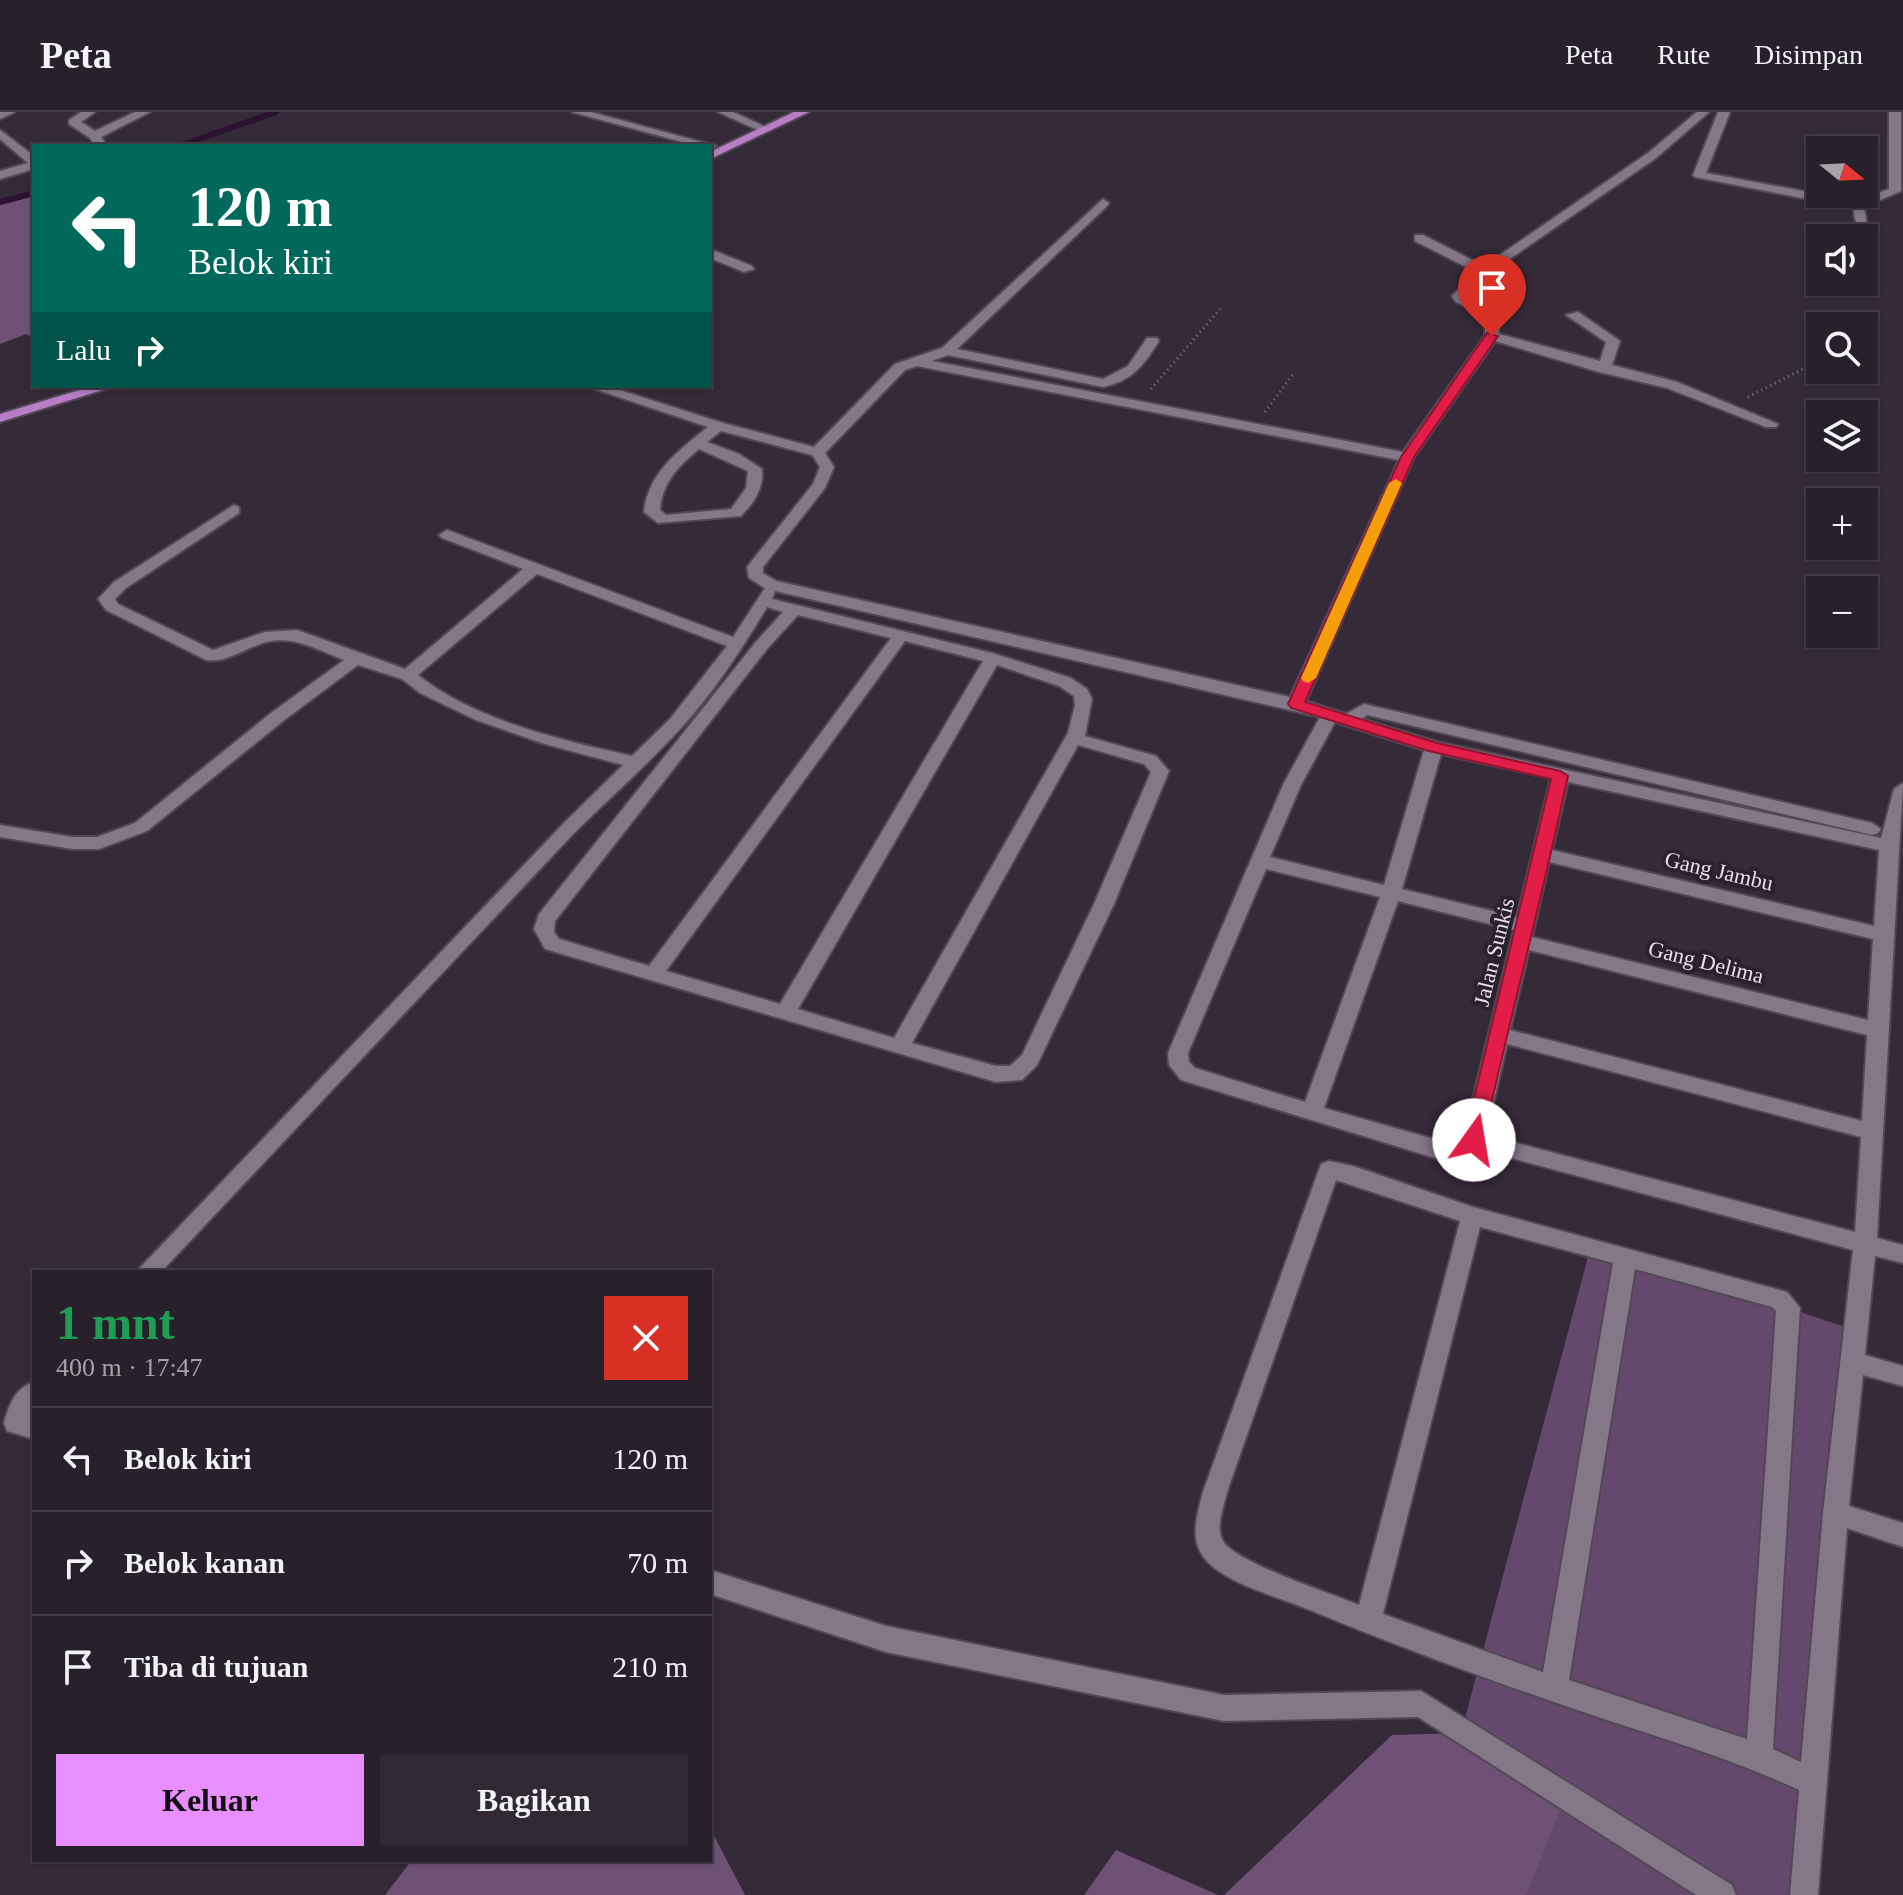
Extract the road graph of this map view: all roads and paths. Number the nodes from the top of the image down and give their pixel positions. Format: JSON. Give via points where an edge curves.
{"nodes":[{"id":1,"x":9,"y":112,"type":"edge"},
{"id":2,"x":89,"y":112,"type":"edge"},
{"id":3,"x":144,"y":112,"type":"edge"},
{"id":4,"x":578,"y":112,"type":"edge"},
{"id":5,"x":724,"y":112,"type":"edge"},
{"id":6,"x":803,"y":112,"type":"edge"},
{"id":7,"x":1703,"y":112,"type":"edge"},
{"id":8,"x":1724,"y":112,"type":"edge"},
{"id":9,"x":1895,"y":112,"type":"edge"},
{"id":10,"x":0,"y":116,"type":"edge"},
{"id":11,"x":766,"y":130,"type":"junction"},
{"id":12,"x":3,"y":139,"type":"edge"},
{"id":13,"x":97,"y":141,"type":"edge"},
{"id":14,"x":702,"y":144,"type":"edge"},
{"id":15,"x":712,"y":147,"type":"edge"},
{"id":16,"x":724,"y":150,"type":"junction"},
{"id":17,"x":712,"y":155,"type":"edge"},
{"id":18,"x":32,"y":161,"type":"edge"},
{"id":19,"x":32,"y":164,"type":"edge"},
{"id":20,"x":0,"y":175,"type":"edge"},
{"id":21,"x":1806,"y":195,"type":"edge"},
{"id":22,"x":1878,"y":197,"type":"edge"},
{"id":23,"x":1103,"y":203,"type":"dead end"},
{"id":24,"x":1419,"y":238,"type":"dead end"},
{"id":25,"x":712,"y":254,"type":"edge"},
{"id":26,"x":748,"y":269,"type":"dead end"},
{"id":27,"x":1483,"y":270,"type":"junction"},
{"id":28,"x":1220,"y":309,"type":"dead end"},
{"id":29,"x":1573,"y":315,"type":"dead end"},
{"id":30,"x":1492,"y":336,"type":"junction"},
{"id":31,"x":1152,"y":341,"type":"dead end"},
{"id":32,"x":947,"y":351,"type":"junction"},
{"id":33,"x":918,"y":362,"type":"junction"},
{"id":34,"x":1806,"y":368,"type":"edge"},
{"id":35,"x":1604,"y":369,"type":"junction"},
{"id":36,"x":1294,"y":373,"type":"dead end"},
{"id":37,"x":101,"y":388,"type":"edge"},
{"id":38,"x":599,"y":388,"type":"edge"},
{"id":39,"x":1138,"y":405,"type":"junction"},
{"id":40,"x":1729,"y":407,"type":"junction"},
{"id":41,"x":0,"y":418,"type":"edge"},
{"id":42,"x":1771,"y":424,"type":"dead end"},
{"id":43,"x":718,"y":426,"type":"junction"},
{"id":44,"x":1253,"y":428,"type":"junction"},
{"id":45,"x":697,"y":443,"type":"junction"},
{"id":46,"x":817,"y":452,"type":"junction"},
{"id":47,"x":1407,"y":457,"type":"junction"},
{"id":48,"x":234,"y":510,"type":"dead end"},
{"id":49,"x":447,"y":535,"type":"dead end"},
{"id":50,"x":533,"y":569,"type":"junction"},
{"id":51,"x":767,"y":593,"type":"junction"},
{"id":52,"x":793,"y":611,"type":"junction"},
{"id":53,"x":902,"y":634,"type":"junction"},
{"id":54,"x":737,"y":644,"type":"junction"},
{"id":55,"x":356,"y":659,"type":"junction"},
{"id":56,"x":992,"y":660,"type":"junction"},
{"id":57,"x":408,"y":675,"type":"junction"},
{"id":58,"x":1296,"y":704,"type":"junction"},
{"id":59,"x":1340,"y":717,"type":"junction"},
{"id":60,"x":1075,"y":735,"type":"junction"},
{"id":61,"x":1512,"y":744,"type":"junction"},
{"id":62,"x":1434,"y":747,"type":"junction"},
{"id":63,"x":638,"y":763,"type":"junction"},
{"id":64,"x":1508,"y":764,"type":"junction"},
{"id":65,"x":1560,"y":776,"type":"junction"},
{"id":66,"x":1903,"y":789,"type":"edge"},
{"id":67,"x":0,"y":831,"type":"edge"},
{"id":68,"x":1893,"y":834,"type":"edge"},
{"id":69,"x":1543,"y":854,"type":"junction"},
{"id":70,"x":1259,"y":861,"type":"junction"},
{"id":71,"x":1391,"y":893,"type":"junction"},
{"id":72,"x":1525,"y":934,"type":"junction"},
{"id":73,"x":1883,"y":935,"type":"junction"},
{"id":74,"x":654,"y":973,"type":"junction"},
{"id":75,"x":786,"y":1012,"type":"junction"},
{"id":76,"x":1877,"y":1030,"type":"junction"},
{"id":77,"x":1498,"y":1034,"type":"junction"},
{"id":78,"x":899,"y":1047,"type":"junction"},
{"id":79,"x":1312,"y":1113,"type":"junction"},
{"id":80,"x":1870,"y":1131,"type":"junction"},
{"id":81,"x":1474,"y":1140,"type":"junction"},
{"id":82,"x":1472,"y":1216,"type":"junction"},
{"id":83,"x":1865,"y":1244,"type":"junction"},
{"id":84,"x":1903,"y":1254,"type":"edge"},
{"id":85,"x":1625,"y":1259,"type":"junction"},
{"id":86,"x":149,"y":1270,"type":"edge"},
{"id":87,"x":1852,"y":1362,"type":"junction"},
{"id":88,"x":1903,"y":1376,"type":"edge"},
{"id":89,"x":32,"y":1394,"type":"edge"},
{"id":90,"x":32,"y":1427,"type":"edge"},
{"id":91,"x":1836,"y":1513,"type":"junction"},
{"id":92,"x":1903,"y":1535,"type":"edge"},
{"id":93,"x":712,"y":1583,"type":"edge"},
{"id":94,"x":1368,"y":1621,"type":"junction"},
{"id":95,"x":1554,"y":1689,"type":"junction"},
{"id":96,"x":1759,"y":1757,"type":"junction"},
{"id":97,"x":1813,"y":1782,"type":"junction"},
{"id":98,"x":1722,"y":1895,"type":"edge"},
{"id":99,"x":1804,"y":1895,"type":"edge"}],
"edges":[{"from":1,"to":10,"type":"street"},
{"from":2,"to":13,"type":"street","via":[[73,122]]},
{"from":3,"to":13,"type":"street"},
{"from":4,"to":14,"type":"street"},
{"from":5,"to":11,"type":"street"},
{"from":6,"to":11,"type":"main road"},
{"from":7,"to":27,"type":"street","via":[[1605,191]]},
{"from":8,"to":21,"type":"street","via":[[1699,175]]},
{"from":9,"to":22,"type":"street","via":[[1895,191]]},
{"from":11,"to":16,"type":"main road"},
{"from":12,"to":18,"type":"street"},
{"from":15,"to":16,"type":"street"},
{"from":16,"to":17,"type":"main road"},
{"from":19,"to":20,"type":"street"},
{"from":23,"to":32,"type":"street"},
{"from":24,"to":27,"type":"street"},
{"from":25,"to":26,"type":"street"},
{"from":27,"to":30,"type":"street","via":[[1458,296],[1491,314]]},
{"from":28,"to":39,"type":"path"},
{"from":29,"to":35,"type":"street","via":[[1613,341]]},
{"from":30,"to":35,"type":"street"},
{"from":30,"to":47,"type":"street"},
{"from":31,"to":32,"type":"street","via":[[1129,374],[1103,383]]},
{"from":32,"to":33,"type":"street"},
{"from":33,"to":39,"type":"street"},
{"from":33,"to":46,"type":"street","via":[[900,367]]},
{"from":34,"to":40,"type":"path"},
{"from":35,"to":40,"type":"street","via":[[1672,385]]},
{"from":36,"to":44,"type":"path"},
{"from":37,"to":41,"type":"main road"},
{"from":38,"to":43,"type":"street"},
{"from":39,"to":44,"type":"street"},
{"from":40,"to":42,"type":"street"},
{"from":43,"to":45,"type":"street"},
{"from":43,"to":46,"type":"street"},
{"from":44,"to":47,"type":"street"},
{"from":45,"to":45,"type":"street","via":[[653,492],[652,512],[663,520],[736,513],[753,490],[755,469]]},
{"from":46,"to":51,"type":"street","via":[[827,467],[820,485],[755,567]]},
{"from":47,"to":58,"type":"street"},
{"from":48,"to":55,"type":"street","via":[[106,599],[112,607],[212,656],[285,634]]},
{"from":49,"to":50,"type":"street"},
{"from":50,"to":54,"type":"street"},
{"from":50,"to":57,"type":"street"},
{"from":51,"to":52,"type":"street"},
{"from":51,"to":54,"type":"street"},
{"from":51,"to":58,"type":"street"},
{"from":52,"to":53,"type":"street"},
{"from":52,"to":74,"type":"street","via":[[543,927],[552,944]]},
{"from":53,"to":56,"type":"street"},
{"from":53,"to":74,"type":"street"},
{"from":54,"to":63,"type":"street"},
{"from":55,"to":57,"type":"street"},
{"from":55,"to":67,"type":"street","via":[[141,827],[99,843]]},
{"from":56,"to":60,"type":"street","via":[[1074,684],[1084,706]]},
{"from":56,"to":75,"type":"street"},
{"from":57,"to":63,"type":"street","via":[[453,706]]},
{"from":58,"to":59,"type":"street"},
{"from":59,"to":61,"type":"street","via":[[1364,709]]},
{"from":59,"to":62,"type":"street"},
{"from":59,"to":70,"type":"street","via":[[1302,762]]},
{"from":60,"to":78,"type":"street"},
{"from":60,"to":78,"type":"street","via":[[1086,744],[1150,760],[1160,771],[1030,1060],[1015,1074],[996,1074]]},
{"from":61,"to":64,"type":"street"},
{"from":61,"to":68,"type":"street"},
{"from":62,"to":64,"type":"street"},
{"from":62,"to":71,"type":"street"},
{"from":63,"to":86,"type":"street","via":[[560,838]]},
{"from":64,"to":65,"type":"street"},
{"from":65,"to":68,"type":"street"},
{"from":65,"to":69,"type":"street","name":"Jalan Sunkis"},
{"from":66,"to":68,"type":"street"},
{"from":68,"to":73,"type":"street"},
{"from":69,"to":72,"type":"street","name":"Jalan Sunkis"},
{"from":69,"to":73,"type":"street","name":"Gang Jambu"},
{"from":70,"to":71,"type":"street","name":"Gang Delima"},
{"from":70,"to":79,"type":"street","via":[[1178,1053],[1179,1065],[1188,1074]]},
{"from":71,"to":72,"type":"street","name":"Gang Delima"},
{"from":71,"to":79,"type":"street"},
{"from":72,"to":76,"type":"street","name":"Gang Delima"},
{"from":72,"to":77,"type":"street","name":"Jalan Sunkis"},
{"from":73,"to":76,"type":"street"},
{"from":74,"to":75,"type":"street"},
{"from":75,"to":78,"type":"street"},
{"from":76,"to":80,"type":"street"},
{"from":77,"to":80,"type":"street"},
{"from":77,"to":81,"type":"street","name":"Jalan Sunkis"},
{"from":79,"to":81,"type":"street","via":[[1448,1154],[1460,1153]]},
{"from":80,"to":83,"type":"street"},
{"from":81,"to":83,"type":"street"},
{"from":82,"to":85,"type":"street"},
{"from":82,"to":94,"type":"street"},
{"from":82,"to":94,"type":"street","via":[[1329,1170],[1215,1492],[1206,1532],[1208,1545],[1222,1561]]},
{"from":83,"to":84,"type":"street"},
{"from":83,"to":87,"type":"street"},
{"from":85,"to":95,"type":"street"},
{"from":85,"to":96,"type":"street","via":[[1779,1299],[1788,1308]]},
{"from":87,"to":88,"type":"street"},
{"from":87,"to":91,"type":"street"},
{"from":89,"to":90,"type":"street","via":[[20,1407],[16,1423]]},
{"from":91,"to":92,"type":"street"},
{"from":91,"to":97,"type":"street"},
{"from":93,"to":98,"type":"street","via":[[886,1639],[1224,1708],[1421,1704]]},
{"from":94,"to":95,"type":"street"},
{"from":95,"to":96,"type":"street"},
{"from":96,"to":97,"type":"street"},
{"from":97,"to":99,"type":"street"}]}
